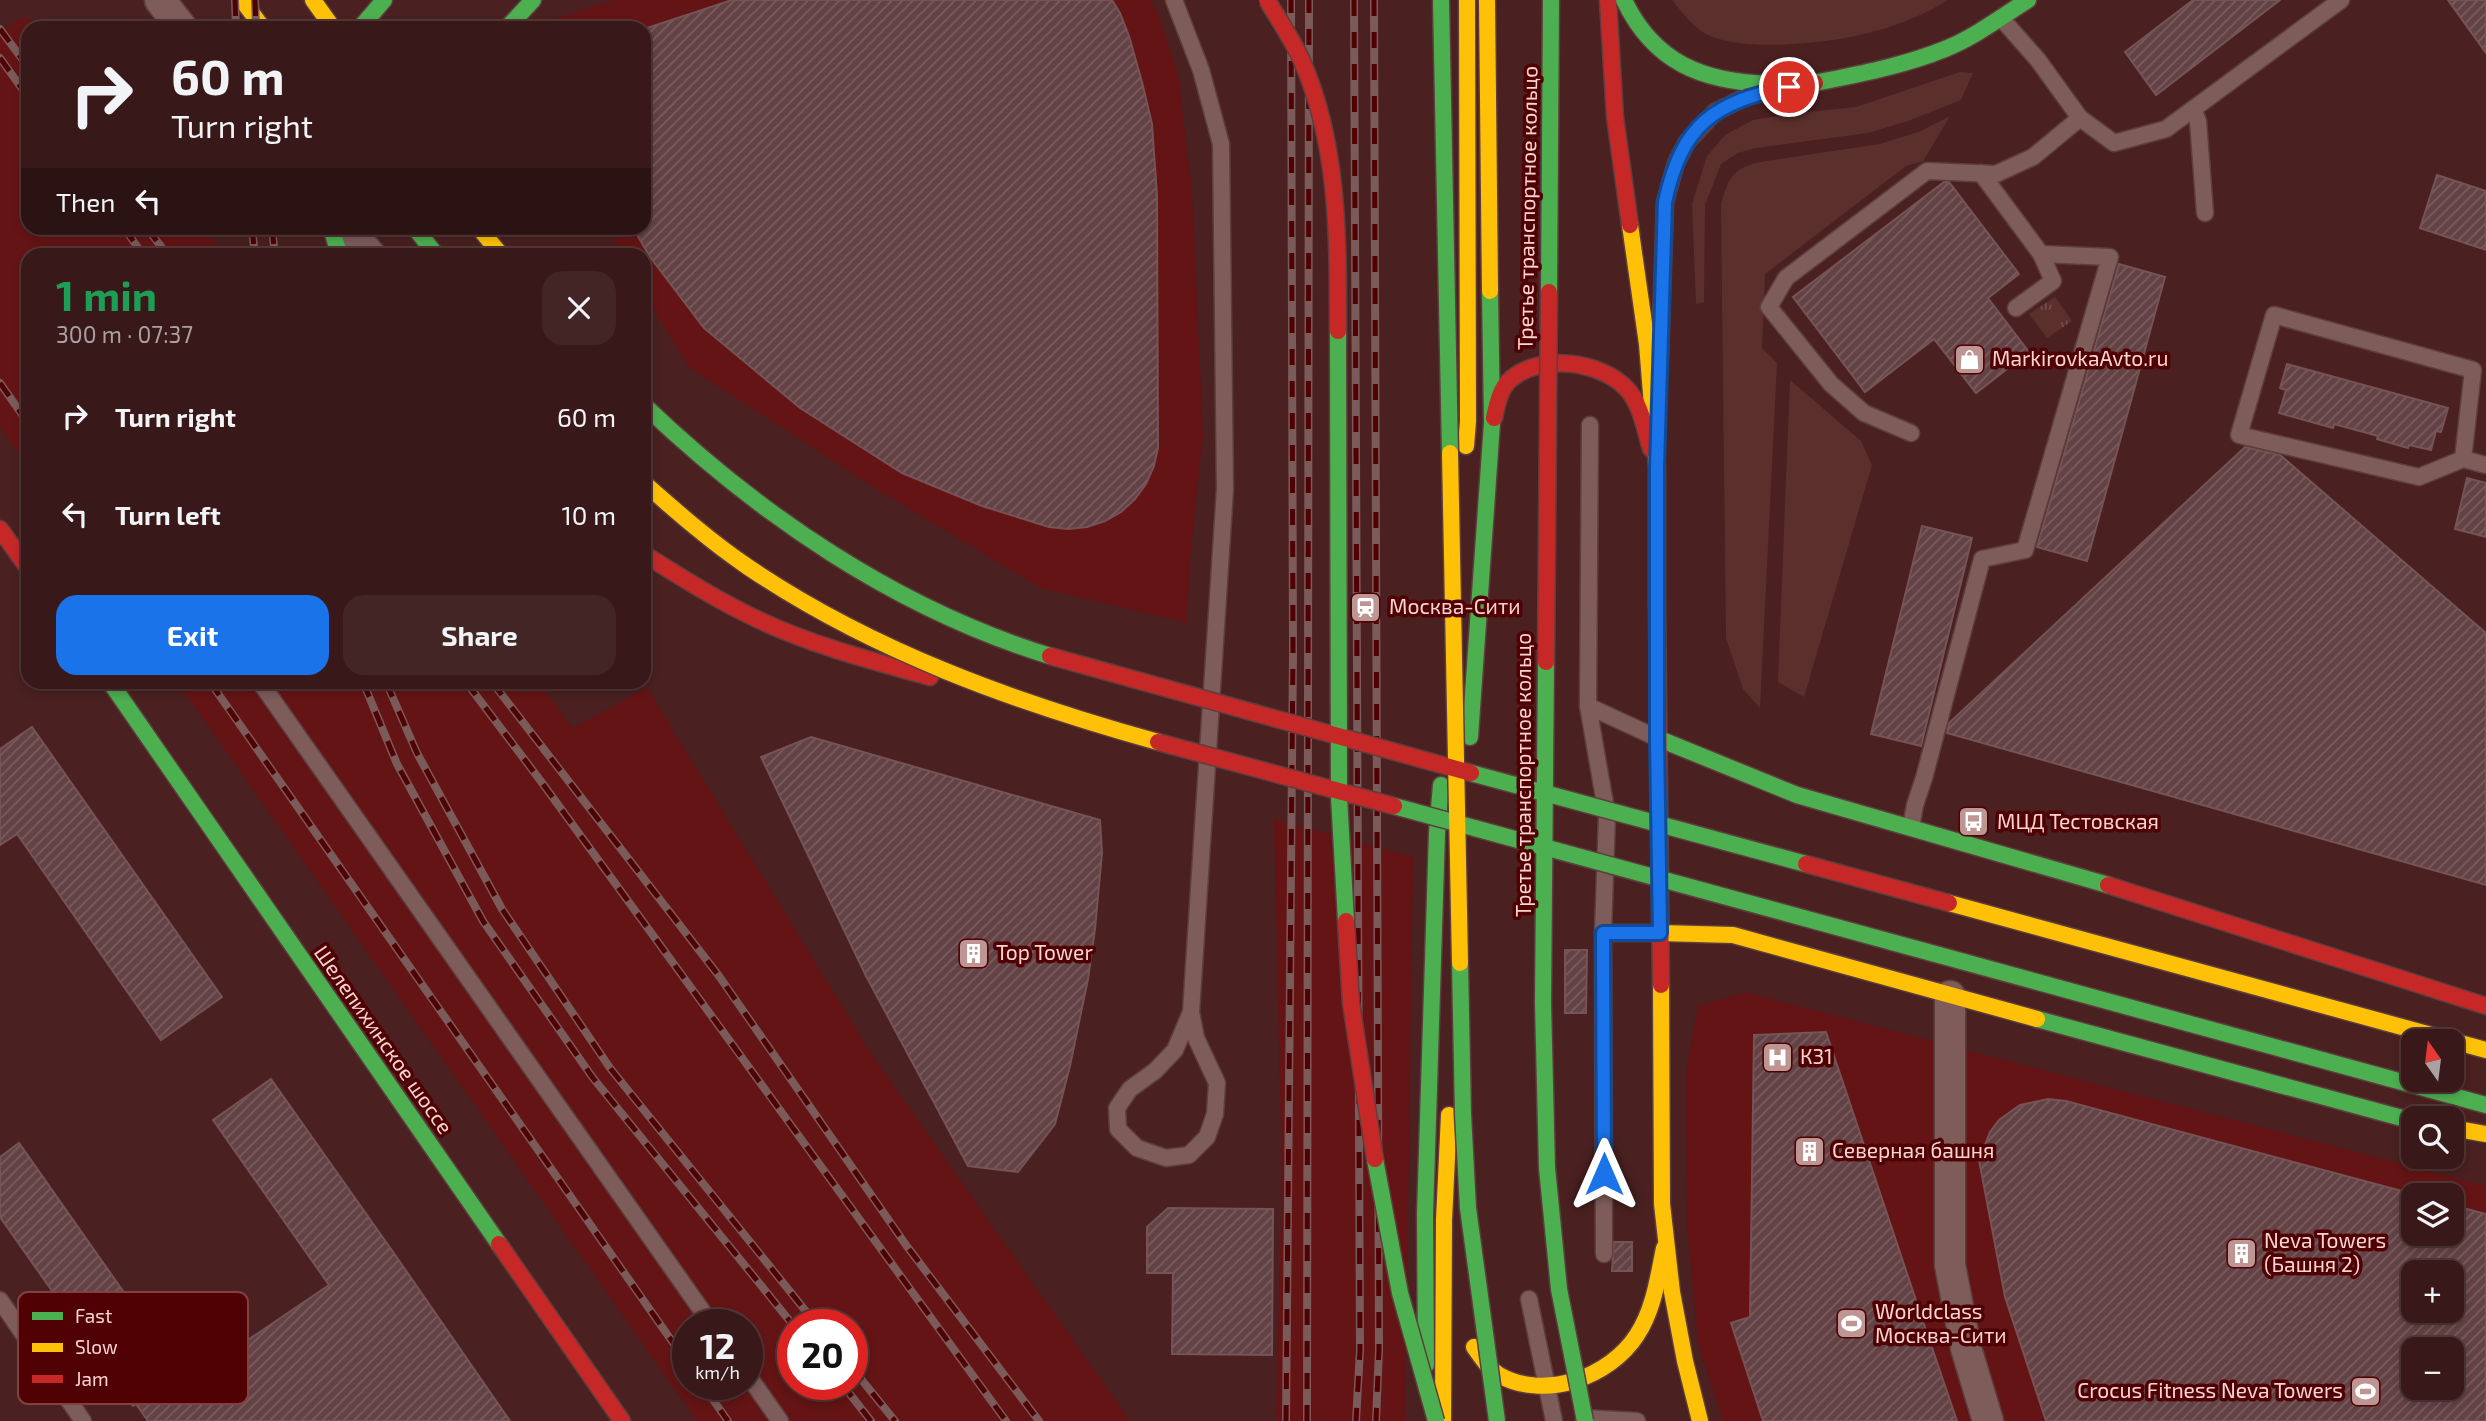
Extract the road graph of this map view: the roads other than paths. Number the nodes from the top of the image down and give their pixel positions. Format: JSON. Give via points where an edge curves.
{"nodes":[{"id":1,"x":160,"y":0,"type":"edge"},
{"id":2,"x":242,"y":0,"type":"edge"},
{"id":3,"x":313,"y":0,"type":"edge"},
{"id":4,"x":384,"y":0,"type":"edge"},
{"id":5,"x":533,"y":0,"type":"edge"},
{"id":6,"x":1174,"y":0,"type":"edge"},
{"id":7,"x":1267,"y":0,"type":"edge"},
{"id":8,"x":1433,"y":0,"type":"edge"},
{"id":9,"x":1441,"y":0,"type":"edge"},
{"id":10,"x":1467,"y":0,"type":"edge"},
{"id":11,"x":1486,"y":0,"type":"edge"},
{"id":12,"x":1551,"y":0,"type":"edge"},
{"id":13,"x":1608,"y":0,"type":"edge"},
{"id":14,"x":1624,"y":0,"type":"edge"},
{"id":15,"x":2028,"y":0,"type":"edge"},
{"id":16,"x":2341,"y":0,"type":"edge"},
{"id":17,"x":2001,"y":18,"type":"junction"},
{"id":18,"x":176,"y":21,"type":"edge"},
{"id":19,"x":257,"y":21,"type":"edge"},
{"id":20,"x":328,"y":21,"type":"edge"},
{"id":21,"x":366,"y":21,"type":"edge"},
{"id":22,"x":514,"y":21,"type":"edge"},
{"id":23,"x":1828,"y":80,"type":"junction"},
{"id":24,"x":2193,"y":109,"type":"junction"},
{"id":25,"x":2080,"y":118,"type":"junction"},
{"id":26,"x":1981,"y":173,"type":"junction"},
{"id":27,"x":2205,"y":214,"type":"dead end"},
{"id":28,"x":2041,"y":254,"type":"junction"},
{"id":29,"x":2016,"y":308,"type":"dead end"},
{"id":30,"x":651,"y":412,"type":"edge"},
{"id":31,"x":1492,"y":423,"type":"junction"},
{"id":32,"x":1590,"y":425,"type":"dead end"},
{"id":33,"x":1912,"y":433,"type":"dead end"},
{"id":34,"x":2463,"y":459,"type":"junction"},
{"id":35,"x":2486,"y":465,"type":"edge"},
{"id":36,"x":1657,"y":468,"type":"junction"},
{"id":37,"x":651,"y":490,"type":"edge"},
{"id":38,"x":0,"y":529,"type":"edge"},
{"id":39,"x":21,"y":558,"type":"edge"},
{"id":40,"x":651,"y":558,"type":"edge"},
{"id":41,"x":115,"y":689,"type":"edge"},
{"id":42,"x":266,"y":689,"type":"edge"},
{"id":43,"x":1015,"y":699,"type":"junction"},
{"id":44,"x":1447,"y":705,"type":"junction"},
{"id":45,"x":1588,"y":706,"type":"junction"},
{"id":46,"x":1657,"y":738,"type":"junction"},
{"id":47,"x":1911,"y":828,"type":"junction"},
{"id":48,"x":1603,"y":933,"type":"junction"},
{"id":49,"x":1660,"y":933,"type":"junction"},
{"id":50,"x":1950,"y":996,"type":"junction"},
{"id":51,"x":2486,"y":1006,"type":"edge"},
{"id":52,"x":1191,"y":1012,"type":"junction"},
{"id":53,"x":2486,"y":1050,"type":"edge"},
{"id":54,"x":1451,"y":1085,"type":"junction"},
{"id":55,"x":2486,"y":1105,"type":"edge"},
{"id":56,"x":2401,"y":1118,"type":"edge"},
{"id":57,"x":2464,"y":1130,"type":"edge"},
{"id":58,"x":2486,"y":1134,"type":"edge"},
{"id":59,"x":1425,"y":1215,"type":"junction"},
{"id":60,"x":1444,"y":1220,"type":"junction"},
{"id":61,"x":1665,"y":1243,"type":"junction"},
{"id":62,"x":1604,"y":1254,"type":"dead end"},
{"id":63,"x":1529,"y":1299,"type":"dead end"},
{"id":64,"x":0,"y":1300,"type":"edge"},
{"id":65,"x":1460,"y":1308,"type":"dead end"},
{"id":66,"x":701,"y":1309,"type":"edge"},
{"id":67,"x":18,"y":1326,"type":"edge"},
{"id":68,"x":1466,"y":1335,"type":"dead end"},
{"id":69,"x":1547,"y":1385,"type":"junction"},
{"id":70,"x":763,"y":1398,"type":"edge"},
{"id":71,"x":71,"y":1404,"type":"edge"},
{"id":72,"x":83,"y":1421,"type":"edge"},
{"id":73,"x":622,"y":1421,"type":"edge"},
{"id":74,"x":779,"y":1421,"type":"edge"},
{"id":75,"x":1426,"y":1421,"type":"edge"},
{"id":76,"x":1436,"y":1421,"type":"edge"},
{"id":77,"x":1443,"y":1421,"type":"edge"},
{"id":78,"x":1497,"y":1421,"type":"edge"},
{"id":79,"x":1554,"y":1421,"type":"edge"},
{"id":80,"x":1564,"y":1421,"type":"edge"},
{"id":81,"x":1585,"y":1421,"type":"edge"},
{"id":82,"x":1637,"y":1421,"type":"edge"},
{"id":83,"x":1700,"y":1421,"type":"edge"},
{"id":84,"x":1988,"y":1421,"type":"edge"}],
"edges":[{"from":1,"to":18,"type":"street"},
{"from":2,"to":19,"type":"main road"},
{"from":3,"to":20,"type":"main road"},
{"from":4,"to":21,"type":"main road"},
{"from":5,"to":22,"type":"main road"},
{"from":6,"to":52,"type":"lane","via":[[1201,70],[1221,145],[1225,489]]},
{"from":7,"to":76,"type":"main road","bridge":true,"via":[[1310,78],[1323,117],[1333,178],[1338,255],[1339,797],[1351,1003],[1382,1207],[1400,1293]]},
{"from":8,"to":44,"type":"main road"},
{"from":9,"to":78,"type":"main road","bridge":true,"via":[[1463,1114],[1468,1208]]},
{"from":10,"to":44,"type":"main road","via":[[1468,421]]},
{"from":11,"to":31,"type":"main road"},
{"from":12,"to":81,"type":"main road","name":"Третье транспортное кольцо","bridge":true,"via":[[1543,1003],[1547,1168],[1559,1289]]},
{"from":13,"to":36,"type":"main road","via":[[1611,79],[1647,344]]},
{"from":14,"to":23,"type":"main road","via":[[1645,37],[1701,75],[1757,84]]},
{"from":15,"to":17,"type":"main road"},
{"from":16,"to":24,"type":"lane"},
{"from":17,"to":23,"type":"main road","via":[[1915,61]]},
{"from":17,"to":25,"type":"lane"},
{"from":23,"to":36,"type":"main road","via":[[1731,103],[1701,125],[1676,163],[1663,225]]},
{"from":24,"to":25,"type":"lane","via":[[2166,129],[2114,143]]},
{"from":24,"to":27,"type":"lane","via":[[2199,121]]},
{"from":25,"to":26,"type":"lane","via":[[2033,157],[1996,174]]},
{"from":26,"to":28,"type":"lane"},
{"from":26,"to":33,"type":"lane","via":[[1927,171],[1786,278],[1769,307],[1831,384],[1864,413]]},
{"from":28,"to":29,"type":"lane","via":[[2053,281]]},
{"from":28,"to":47,"type":"lane","via":[[2110,257],[2025,550],[1982,559]]},
{"from":30,"to":53,"type":"main road","bridge":true,"via":[[711,468],[779,520],[934,610],[1018,646]]},
{"from":31,"to":36,"type":"main road","via":[[1499,396],[1512,378],[1559,363],[1583,366],[1606,374],[1626,389],[1640,414]]},
{"from":31,"to":54,"type":"main road","via":[[1462,836]]},
{"from":32,"to":45,"type":"lane"},
{"from":34,"to":34,"type":"lane","via":[[2419,477],[2239,435],[2274,315],[2473,370]]},
{"from":34,"to":35,"type":"lane"},
{"from":36,"to":46,"type":"main road"},
{"from":37,"to":43,"type":"main road","bridge":true,"via":[[747,567],[814,609],[876,642]]},
{"from":38,"to":39,"type":"main road"},
{"from":40,"to":43,"type":"main road","bridge":true,"via":[[710,596],[822,646]]},
{"from":41,"to":73,"type":"main road","name":"Шелепихинское шоссе"},
{"from":42,"to":66,"type":"lane"},
{"from":43,"to":55,"type":"main road","bridge":true},
{"from":44,"to":59,"type":"main road","via":[[1437,832]]},
{"from":45,"to":46,"type":"lane"},
{"from":45,"to":48,"type":"lane","via":[[1607,815]]},
{"from":46,"to":47,"type":"main road","via":[[1797,795]]},
{"from":46,"to":49,"type":"main road"},
{"from":47,"to":51,"type":"main road","via":[[2310,943]]},
{"from":48,"to":49,"type":"lane"},
{"from":48,"to":62,"type":"lane"},
{"from":49,"to":50,"type":"main road","via":[[1733,936]]},
{"from":49,"to":61,"type":"main road"},
{"from":50,"to":56,"type":"main road"},
{"from":50,"to":84,"type":"street","via":[[1950,1265],[1964,1338]]},
{"from":52,"to":52,"type":"lane","via":[[1175,1050],[1130,1089],[1117,1108],[1118,1129],[1137,1148],[1166,1158],[1189,1155],[1207,1137],[1215,1114],[1217,1083],[1196,1038]]},
{"from":54,"to":59,"type":"main road"},
{"from":54,"to":60,"type":"main road"},
{"from":57,"to":58,"type":"main road"},
{"from":59,"to":75,"type":"main road"},
{"from":60,"to":65,"type":"main road"},
{"from":60,"to":77,"type":"main road"},
{"from":61,"to":69,"type":"main road","via":[[1653,1304],[1636,1337],[1617,1359],[1592,1374]]},
{"from":61,"to":83,"type":"main road"},
{"from":63,"to":69,"type":"lane"},
{"from":64,"to":67,"type":"lane"},
{"from":68,"to":69,"type":"main road","via":[[1502,1377]]},
{"from":69,"to":79,"type":"lane"},
{"from":70,"to":74,"type":"lane"},
{"from":71,"to":72,"type":"lane"},
{"from":80,"to":82,"type":"lane","via":[[1590,1417]]}]}
